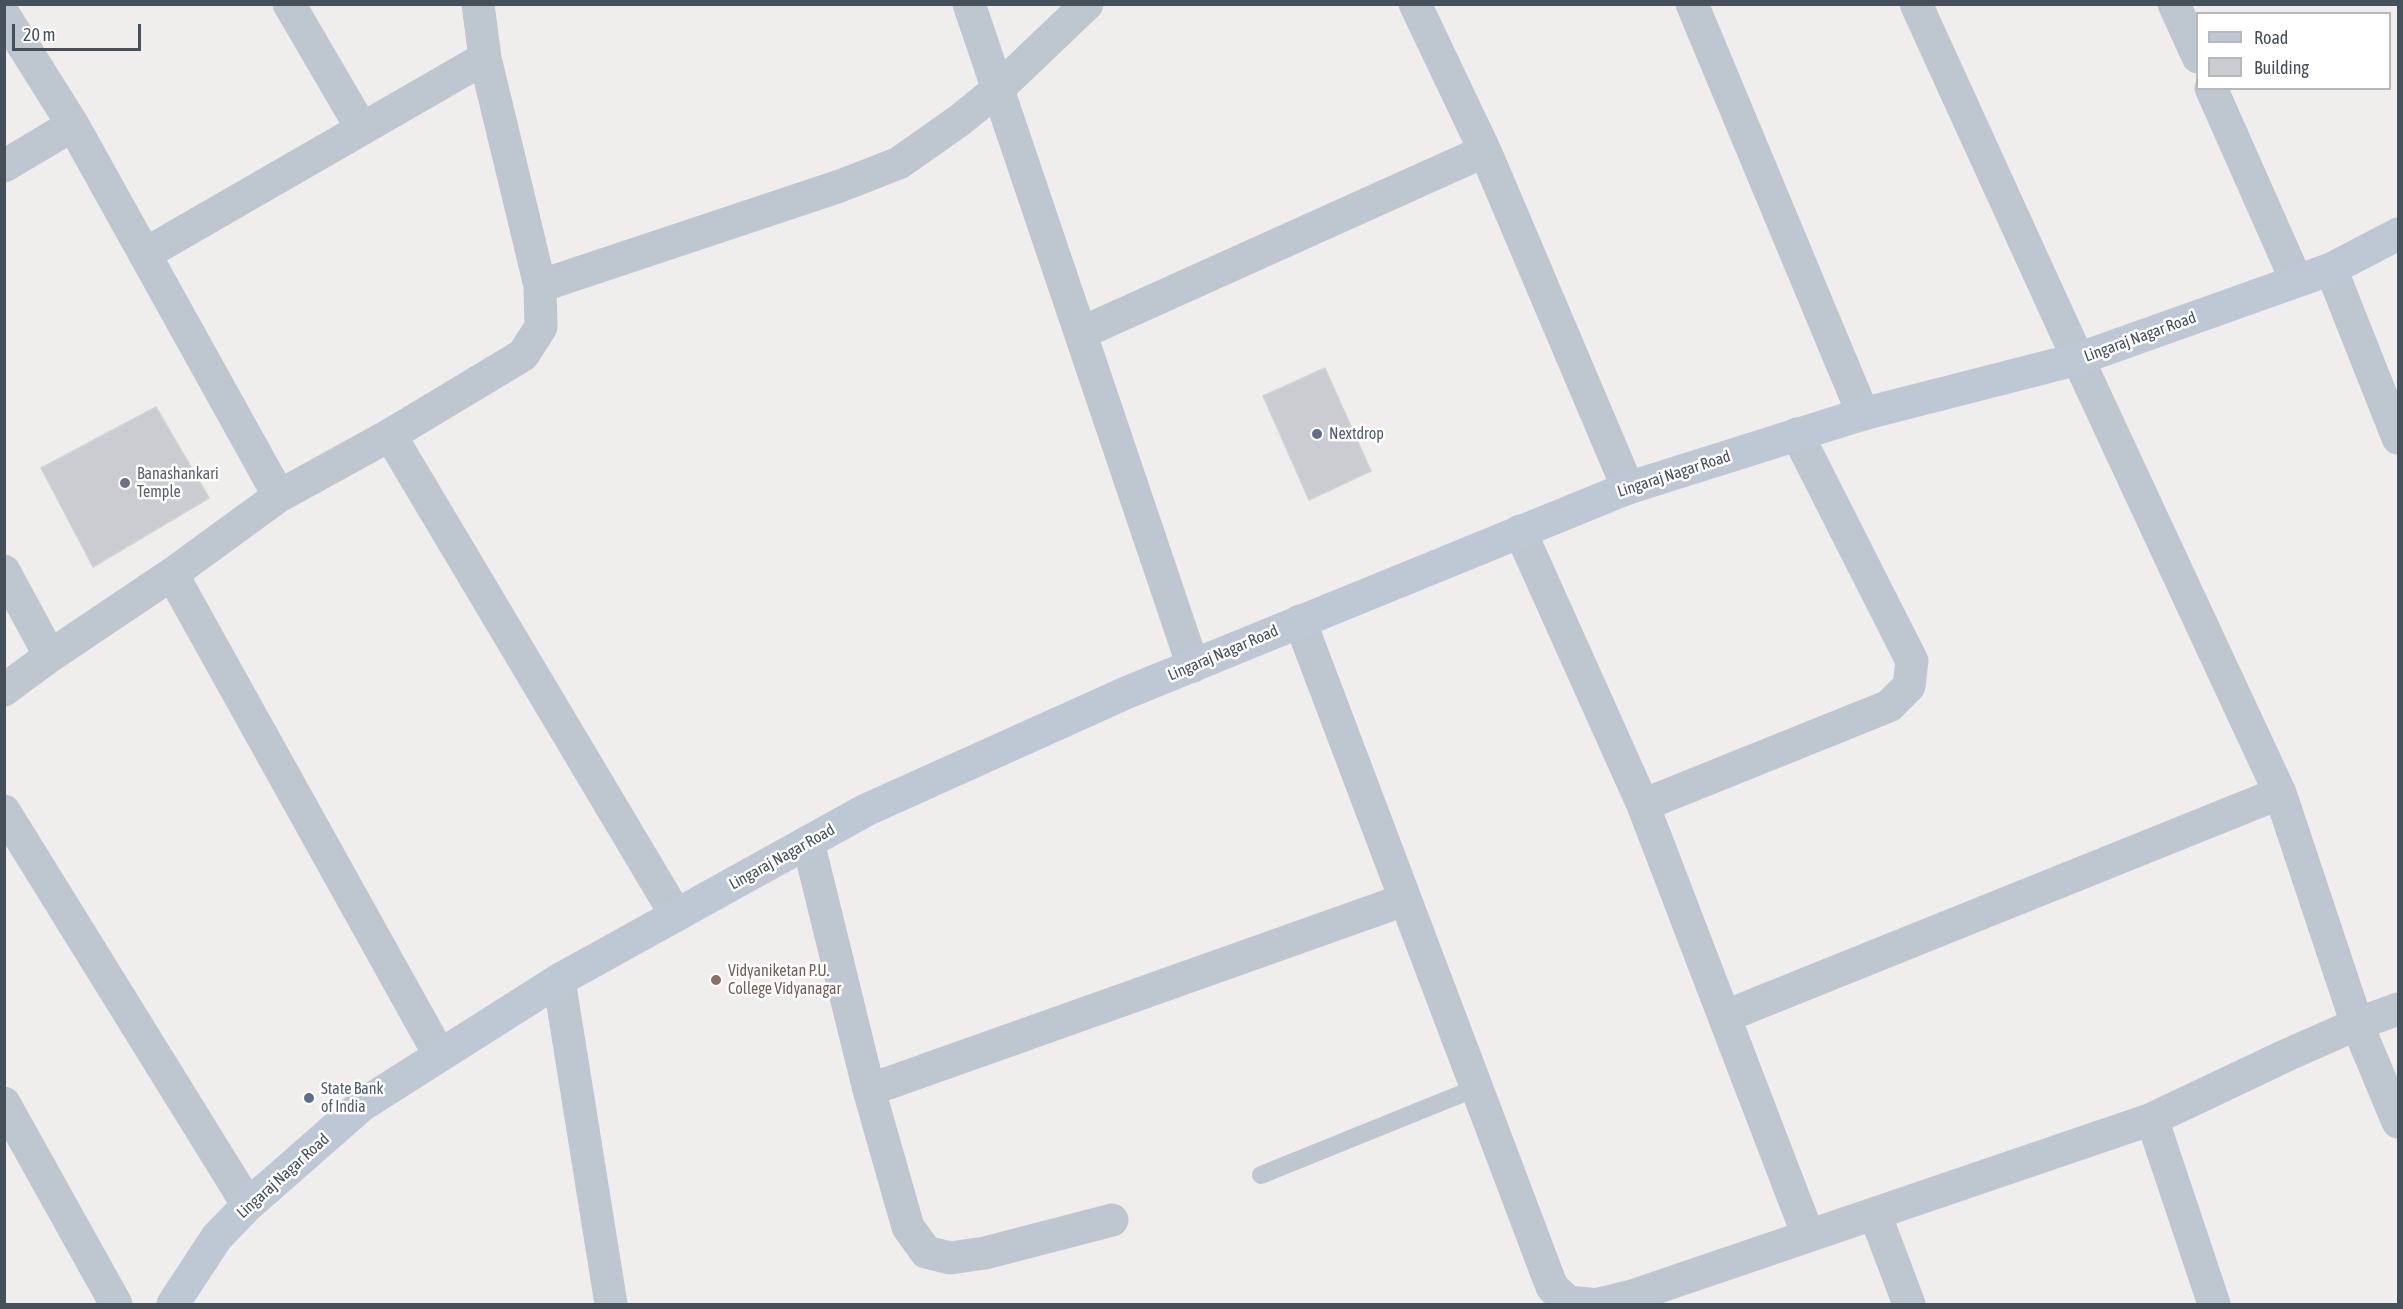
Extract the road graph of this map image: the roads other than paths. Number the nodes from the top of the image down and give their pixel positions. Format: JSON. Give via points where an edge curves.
{"nodes":[{"id":1,"x":289,"y":4,"type":"edge"},
{"id":2,"x":478,"y":4,"type":"edge"},
{"id":3,"x":969,"y":4,"type":"edge"},
{"id":4,"x":1087,"y":4,"type":"edge"},
{"id":5,"x":1415,"y":4,"type":"edge"},
{"id":6,"x":1692,"y":4,"type":"edge"},
{"id":7,"x":1916,"y":4,"type":"edge"},
{"id":8,"x":2174,"y":4,"type":"edge"},
{"id":9,"x":4,"y":15,"type":"edge"},
{"id":10,"x":2196,"y":53,"type":"edge"},
{"id":11,"x":485,"y":58,"type":"junction"},
{"id":12,"x":998,"y":89,"type":"junction"},
{"id":13,"x":2212,"y":90,"type":"edge"},
{"id":14,"x":73,"y":125,"type":"junction"},
{"id":15,"x":362,"y":129,"type":"junction"},
{"id":16,"x":1485,"y":151,"type":"junction"},
{"id":17,"x":4,"y":166,"type":"edge"},
{"id":18,"x":2398,"y":234,"type":"edge"},
{"id":19,"x":144,"y":254,"type":"junction"},
{"id":20,"x":2331,"y":269,"type":"junction"},
{"id":21,"x":2296,"y":280,"type":"junction"},
{"id":22,"x":540,"y":286,"type":"junction"},
{"id":23,"x":1081,"y":333,"type":"junction"},
{"id":24,"x":2078,"y":359,"type":"junction"},
{"id":25,"x":1863,"y":414,"type":"junction"},
{"id":26,"x":1797,"y":434,"type":"junction"},
{"id":27,"x":390,"y":435,"type":"junction"},
{"id":28,"x":2398,"y":438,"type":"edge"},
{"id":29,"x":1628,"y":488,"type":"junction"},
{"id":30,"x":279,"y":496,"type":"junction"},
{"id":31,"x":1520,"y":531,"type":"junction"},
{"id":32,"x":4,"y":571,"type":"edge"},
{"id":33,"x":172,"y":574,"type":"junction"},
{"id":34,"x":1300,"y":621,"type":"junction"},
{"id":35,"x":50,"y":656,"type":"junction"},
{"id":36,"x":1193,"y":666,"type":"junction"},
{"id":37,"x":4,"y":690,"type":"edge"},
{"id":38,"x":2280,"y":793,"type":"junction"},
{"id":39,"x":1643,"y":805,"type":"junction"},
{"id":40,"x":4,"y":811,"type":"edge"},
{"id":41,"x":808,"y":842,"type":"junction"},
{"id":42,"x":1404,"y":900,"type":"junction"},
{"id":43,"x":676,"y":915,"type":"junction"},
{"id":44,"x":559,"y":980,"type":"junction"},
{"id":45,"x":2398,"y":1009,"type":"edge"},
{"id":46,"x":1726,"y":1016,"type":"junction"},
{"id":47,"x":2357,"y":1024,"type":"junction"},
{"id":48,"x":439,"y":1054,"type":"junction"},
{"id":49,"x":1476,"y":1088,"type":"junction"},
{"id":50,"x":869,"y":1090,"type":"junction"},
{"id":51,"x":4,"y":1103,"type":"edge"},
{"id":52,"x":2152,"y":1119,"type":"junction"},
{"id":53,"x":2398,"y":1122,"type":"edge"},
{"id":54,"x":1261,"y":1174,"type":"dead end"},
{"id":55,"x":248,"y":1205,"type":"junction"},
{"id":56,"x":1875,"y":1214,"type":"junction"},
{"id":57,"x":1112,"y":1220,"type":"dead end"},
{"id":58,"x":1808,"y":1235,"type":"junction"},
{"id":59,"x":116,"y":1305,"type":"edge"},
{"id":60,"x":172,"y":1305,"type":"edge"},
{"id":61,"x":611,"y":1305,"type":"edge"},
{"id":62,"x":1589,"y":1305,"type":"edge"},
{"id":63,"x":1599,"y":1305,"type":"edge"},
{"id":64,"x":1909,"y":1305,"type":"edge"},
{"id":65,"x":2214,"y":1305,"type":"edge"}],
"edges":[{"from":1,"to":15,"type":"street"},
{"from":2,"to":11,"type":"street"},
{"from":3,"to":12,"type":"street"},
{"from":4,"to":12,"type":"street"},
{"from":5,"to":16,"type":"street"},
{"from":6,"to":25,"type":"street"},
{"from":7,"to":24,"type":"street"},
{"from":8,"to":10,"type":"street"},
{"from":9,"to":14,"type":"street"},
{"from":11,"to":15,"type":"street"},
{"from":11,"to":22,"type":"street"},
{"from":12,"to":22,"type":"street","via":[[899,163]]},
{"from":12,"to":23,"type":"street"},
{"from":13,"to":21,"type":"street"},
{"from":14,"to":17,"type":"street"},
{"from":14,"to":19,"type":"street"},
{"from":15,"to":19,"type":"street"},
{"from":16,"to":23,"type":"street"},
{"from":16,"to":29,"type":"street"},
{"from":18,"to":20,"type":"street","name":"Lingaraj Nagar Road"},
{"from":19,"to":30,"type":"street"},
{"from":20,"to":21,"type":"street","name":"Lingaraj Nagar Road"},
{"from":20,"to":28,"type":"street"},
{"from":21,"to":24,"type":"street","name":"Lingaraj Nagar Road"},
{"from":22,"to":27,"type":"street","via":[[541,327],[523,355]]},
{"from":23,"to":36,"type":"street"},
{"from":24,"to":25,"type":"street","name":"Lingaraj Nagar Road"},
{"from":24,"to":38,"type":"street"},
{"from":25,"to":26,"type":"street","name":"Lingaraj Nagar Road"},
{"from":26,"to":29,"type":"street","name":"Lingaraj Nagar Road"},
{"from":26,"to":39,"type":"street","via":[[1912,661],[1909,686],[1889,706]]},
{"from":27,"to":30,"type":"street"},
{"from":27,"to":43,"type":"street"},
{"from":29,"to":31,"type":"street","name":"Lingaraj Nagar Road"},
{"from":30,"to":33,"type":"street"},
{"from":31,"to":34,"type":"street","name":"Lingaraj Nagar Road"},
{"from":31,"to":39,"type":"street"},
{"from":32,"to":35,"type":"street"},
{"from":33,"to":35,"type":"street"},
{"from":33,"to":48,"type":"street"},
{"from":34,"to":36,"type":"street","name":"Lingaraj Nagar Road"},
{"from":34,"to":42,"type":"street"},
{"from":35,"to":37,"type":"street"},
{"from":36,"to":41,"type":"street","name":"Lingaraj Nagar Road","via":[[866,810]]},
{"from":38,"to":46,"type":"street"},
{"from":38,"to":47,"type":"street"},
{"from":39,"to":46,"type":"street"},
{"from":40,"to":55,"type":"street"},
{"from":41,"to":43,"type":"street","name":"Lingaraj Nagar Road"},
{"from":41,"to":50,"type":"street"},
{"from":42,"to":49,"type":"street"},
{"from":42,"to":50,"type":"street"},
{"from":43,"to":44,"type":"street","name":"Lingaraj Nagar Road"},
{"from":44,"to":48,"type":"street","name":"Lingaraj Nagar Road"},
{"from":44,"to":61,"type":"street"},
{"from":45,"to":47,"type":"street"},
{"from":46,"to":58,"type":"street"},
{"from":47,"to":52,"type":"street"},
{"from":47,"to":53,"type":"street"},
{"from":48,"to":55,"type":"street","name":"Lingaraj Nagar Road","via":[[362,1105]]},
{"from":49,"to":54,"type":"lane"},
{"from":49,"to":62,"type":"street","via":[[1552,1287],[1568,1302]]},
{"from":50,"to":57,"type":"street","via":[[908,1227],[926,1252],[950,1258],[985,1253]]},
{"from":51,"to":59,"type":"street"},
{"from":52,"to":56,"type":"street"},
{"from":52,"to":65,"type":"street"},
{"from":55,"to":60,"type":"street","name":"Lingaraj Nagar Road","via":[[218,1237]]},
{"from":56,"to":58,"type":"street"},
{"from":56,"to":64,"type":"street"},
{"from":58,"to":63,"type":"street"}]}
